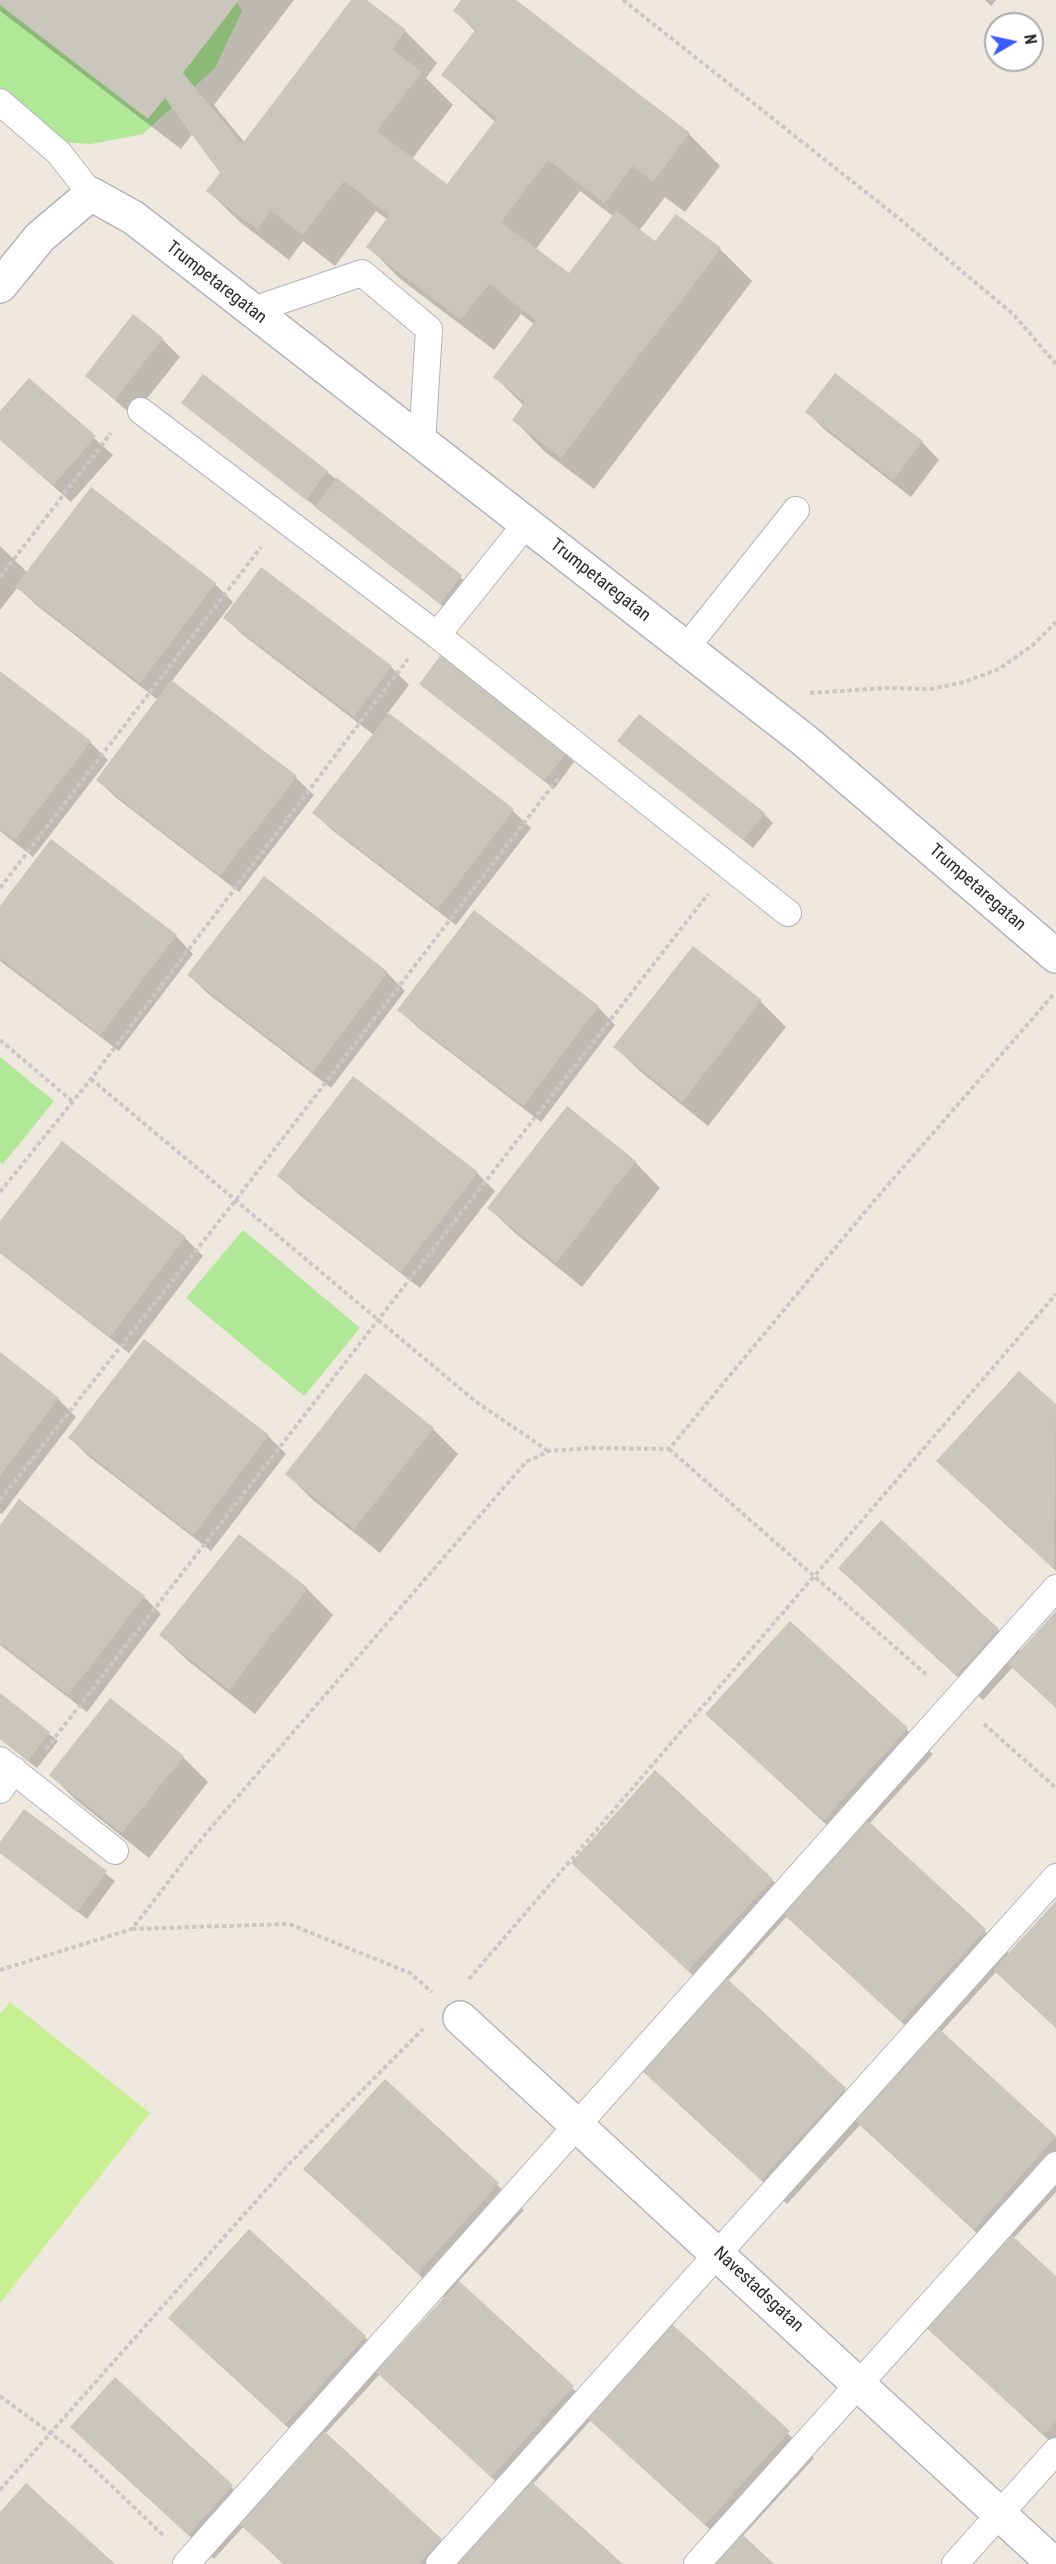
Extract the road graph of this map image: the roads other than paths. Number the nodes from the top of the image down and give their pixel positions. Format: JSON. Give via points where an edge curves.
{"nodes":[{"id":1,"x":4,"y":111,"type":"edge"},
{"id":2,"x":91,"y":194,"type":"junction"},
{"id":3,"x":0,"y":286,"type":"edge"},
{"id":4,"x":250,"y":311,"type":"junction"},
{"id":5,"x":141,"y":411,"type":"road end"},
{"id":6,"x":422,"y":443,"type":"junction"},
{"id":7,"x":796,"y":510,"type":"dead end"},
{"id":8,"x":526,"y":524,"type":"junction"},
{"id":9,"x":434,"y":632,"type":"junction"},
{"id":10,"x":686,"y":648,"type":"junction"},
{"id":11,"x":788,"y":913,"type":"dead end"},
{"id":12,"x":1056,"y":956,"type":"edge"},
{"id":13,"x":1056,"y":1588,"type":"edge"},
{"id":14,"x":9,"y":1774,"type":"edge"},
{"id":15,"x":115,"y":1851,"type":"dead end"},
{"id":16,"x":1056,"y":1877,"type":"edge"},
{"id":17,"x":453,"y":2011,"type":"road end"},
{"id":18,"x":579,"y":2126,"type":"junction"},
{"id":19,"x":1056,"y":2165,"type":"edge"},
{"id":20,"x":719,"y":2253,"type":"junction"},
{"id":21,"x":860,"y":2384,"type":"junction"},
{"id":22,"x":1056,"y":2451,"type":"edge"},
{"id":23,"x":1000,"y":2514,"type":"junction"},
{"id":24,"x":188,"y":2562,"type":"edge"},
{"id":25,"x":439,"y":2564,"type":"edge"},
{"id":26,"x":697,"y":2564,"type":"edge"},
{"id":27,"x":955,"y":2564,"type":"edge"},
{"id":28,"x":1054,"y":2564,"type":"edge"}],
"edges":[{"from":1,"to":2,"type":"lane","via":[[59,153]]},
{"from":2,"to":3,"type":"street","via":[[40,237]]},
{"from":2,"to":4,"type":"street","name":"Trumpetaregatan","via":[[134,218]]},
{"from":4,"to":6,"type":"street","name":"Trumpetaregatan"},
{"from":4,"to":6,"type":"lane","via":[[362,273],[429,329]]},
{"from":5,"to":9,"type":"lane"},
{"from":6,"to":8,"type":"street","name":"Trumpetaregatan"},
{"from":7,"to":10,"type":"lane"},
{"from":8,"to":9,"type":"lane"},
{"from":8,"to":10,"type":"street","name":"Trumpetaregatan"},
{"from":9,"to":11,"type":"lane"},
{"from":10,"to":12,"type":"street","name":"Trumpetaregatan","via":[[775,717]]},
{"from":13,"to":18,"type":"lane"},
{"from":14,"to":15,"type":"lane"},
{"from":16,"to":20,"type":"lane"},
{"from":17,"to":18,"type":"street","name":"Navestadsgatan"},
{"from":18,"to":20,"type":"street","name":"Navestadsgatan"},
{"from":18,"to":24,"type":"lane"},
{"from":19,"to":21,"type":"lane"},
{"from":20,"to":21,"type":"street","name":"Navestadsgatan"},
{"from":20,"to":25,"type":"lane"},
{"from":21,"to":23,"type":"street","name":"Navestadsgatan"},
{"from":21,"to":26,"type":"lane"},
{"from":22,"to":23,"type":"lane"},
{"from":23,"to":27,"type":"lane"},
{"from":23,"to":28,"type":"street","name":"Navestadsgatan"}]}
